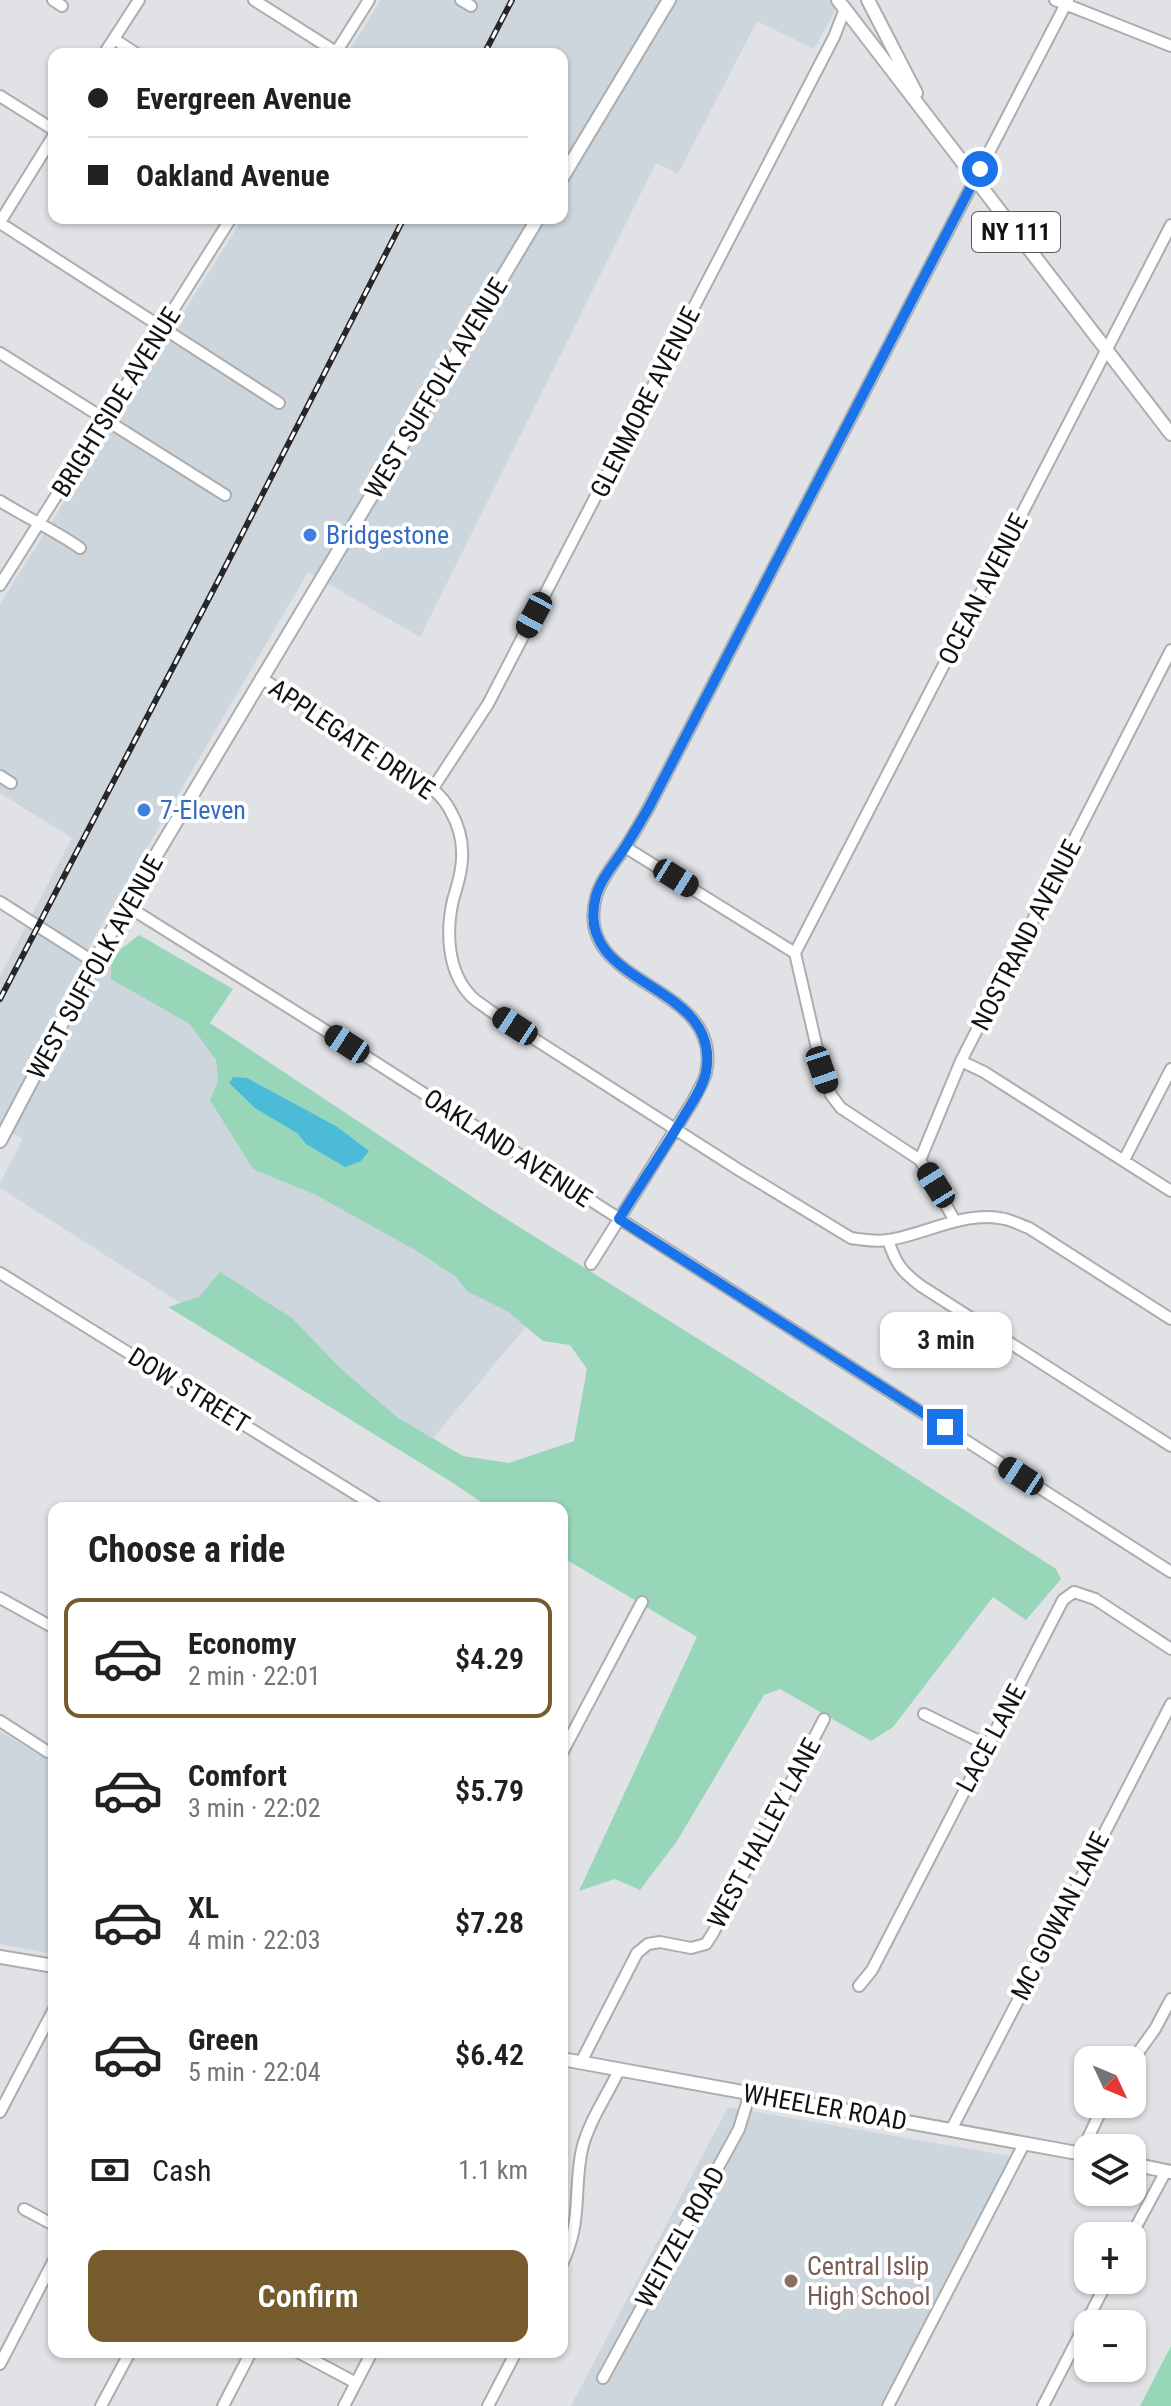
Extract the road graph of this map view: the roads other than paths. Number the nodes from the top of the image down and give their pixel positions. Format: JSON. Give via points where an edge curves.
{"nodes":[{"id":1,"x":139,"y":0,"type":"edge"},
{"id":2,"x":254,"y":0,"type":"edge"},
{"id":3,"x":369,"y":0,"type":"edge"},
{"id":4,"x":669,"y":0,"type":"edge"},
{"id":5,"x":868,"y":0,"type":"edge"},
{"id":6,"x":1055,"y":0,"type":"edge"},
{"id":7,"x":1067,"y":2,"type":"edge"},
{"id":8,"x":841,"y":5,"type":"edge"},
{"id":9,"x":114,"y":39,"type":"junction"},
{"id":10,"x":1171,"y":46,"type":"edge"},
{"id":11,"x":108,"y":48,"type":"edge"},
{"id":12,"x":128,"y":48,"type":"edge"},
{"id":13,"x":329,"y":48,"type":"edge"},
{"id":14,"x":340,"y":48,"type":"edge"},
{"id":15,"x":0,"y":96,"type":"edge"},
{"id":16,"x":926,"y":114,"type":"junction"},
{"id":17,"x":48,"y":128,"type":"edge"},
{"id":18,"x":48,"y":142,"type":"edge"},
{"id":19,"x":568,"y":168,"type":"edge"},
{"id":20,"x":975,"y":178,"type":"junction"},
{"id":21,"x":0,"y":222,"type":"edge"},
{"id":22,"x":227,"y":224,"type":"edge"},
{"id":23,"x":534,"y":224,"type":"edge"},
{"id":24,"x":1171,"y":225,"type":"edge"},
{"id":25,"x":163,"y":326,"type":"junction"},
{"id":26,"x":1106,"y":350,"type":"junction"},
{"id":27,"x":0,"y":353,"type":"edge"},
{"id":28,"x":279,"y":403,"type":"dead end"},
{"id":29,"x":104,"y":419,"type":"junction"},
{"id":30,"x":1171,"y":434,"type":"edge"},
{"id":31,"x":225,"y":495,"type":"dead end"},
{"id":32,"x":0,"y":501,"type":"edge"},
{"id":33,"x":38,"y":525,"type":"junction"},
{"id":34,"x":80,"y":548,"type":"dead end"},
{"id":35,"x":0,"y":585,"type":"edge"},
{"id":36,"x":1171,"y":650,"type":"edge"},
{"id":37,"x":261,"y":678,"type":"junction"},
{"id":38,"x":0,"y":776,"type":"edge"},
{"id":39,"x":11,"y":783,"type":"dead end"},
{"id":40,"x":433,"y":788,"type":"junction"},
{"id":41,"x":625,"y":847,"type":"junction"},
{"id":42,"x":0,"y":902,"type":"edge"},
{"id":43,"x":127,"y":906,"type":"junction"},
{"id":44,"x":795,"y":953,"type":"junction"},
{"id":45,"x":94,"y":962,"type":"junction"},
{"id":46,"x":961,"y":1061,"type":"junction"},
{"id":47,"x":1171,"y":1069,"type":"edge"},
{"id":48,"x":677,"y":1128,"type":"junction"},
{"id":49,"x":0,"y":1141,"type":"edge"},
{"id":50,"x":920,"y":1160,"type":"junction"},
{"id":51,"x":1124,"y":1160,"type":"junction"},
{"id":52,"x":1171,"y":1191,"type":"edge"},
{"id":53,"x":619,"y":1219,"type":"junction"},
{"id":54,"x":955,"y":1221,"type":"junction"},
{"id":55,"x":888,"y":1240,"type":"junction"},
{"id":56,"x":591,"y":1264,"type":"dead end"},
{"id":57,"x":0,"y":1273,"type":"edge"},
{"id":58,"x":1171,"y":1319,"type":"edge"},
{"id":59,"x":1171,"y":1446,"type":"edge"},
{"id":60,"x":368,"y":1502,"type":"edge"},
{"id":61,"x":1171,"y":1572,"type":"edge"},
{"id":62,"x":0,"y":1598,"type":"edge"},
{"id":63,"x":642,"y":1602,"type":"dead end"},
{"id":64,"x":48,"y":1625,"type":"edge"},
{"id":65,"x":1171,"y":1649,"type":"edge"},
{"id":66,"x":1171,"y":1704,"type":"edge"},
{"id":67,"x":924,"y":1714,"type":"dead end"},
{"id":68,"x":824,"y":1719,"type":"dead end"},
{"id":69,"x":0,"y":1721,"type":"edge"},
{"id":70,"x":568,"y":1742,"type":"edge"},
{"id":71,"x":987,"y":1745,"type":"junction"},
{"id":72,"x":48,"y":1752,"type":"edge"},
{"id":73,"x":0,"y":1957,"type":"edge"},
{"id":74,"x":48,"y":1965,"type":"edge"},
{"id":75,"x":859,"y":1986,"type":"dead end"},
{"id":76,"x":1171,"y":1999,"type":"edge"},
{"id":77,"x":48,"y":2020,"type":"edge"},
{"id":78,"x":1144,"y":2046,"type":"edge"},
{"id":79,"x":568,"y":2060,"type":"edge"},
{"id":80,"x":581,"y":2062,"type":"junction"},
{"id":81,"x":619,"y":2070,"type":"junction"},
{"id":82,"x":750,"y":2093,"type":"junction"},
{"id":83,"x":0,"y":2112,"type":"edge"},
{"id":84,"x":951,"y":2130,"type":"junction"},
{"id":85,"x":1024,"y":2144,"type":"junction"},
{"id":86,"x":1074,"y":2152,"type":"edge"},
{"id":87,"x":1146,"y":2167,"type":"edge"},
{"id":88,"x":1168,"y":2171,"type":"edge"},
{"id":89,"x":24,"y":2209,"type":"dead end"},
{"id":90,"x":48,"y":2222,"type":"edge"},
{"id":91,"x":1139,"y":2222,"type":"edge"},
{"id":92,"x":568,"y":2251,"type":"edge"},
{"id":93,"x":48,"y":2272,"type":"edge"},
{"id":94,"x":1101,"y":2294,"type":"edge"},
{"id":95,"x":127,"y":2358,"type":"edge"},
{"id":96,"x":248,"y":2358,"type":"edge"},
{"id":97,"x":309,"y":2358,"type":"edge"},
{"id":98,"x":369,"y":2358,"type":"edge"},
{"id":99,"x":513,"y":2358,"type":"edge"},
{"id":100,"x":0,"y":2364,"type":"edge"},
{"id":101,"x":603,"y":2378,"type":"dead end"},
{"id":102,"x":356,"y":2383,"type":"junction"},
{"id":103,"x":101,"y":2406,"type":"edge"},
{"id":104,"x":223,"y":2406,"type":"edge"},
{"id":105,"x":344,"y":2406,"type":"edge"},
{"id":106,"x":488,"y":2406,"type":"edge"},
{"id":107,"x":888,"y":2406,"type":"edge"},
{"id":108,"x":1043,"y":2406,"type":"edge"}],
"edges":[{"from":1,"to":9,"type":"street"},
{"from":2,"to":13,"type":"street"},
{"from":3,"to":14,"type":"street"},
{"from":4,"to":19,"type":"main road"},
{"from":5,"to":16,"type":"main road","number":"NY 111"},
{"from":6,"to":7,"type":"street"},
{"from":7,"to":10,"type":"street"},
{"from":7,"to":20,"type":"street"},
{"from":8,"to":16,"type":"main road","number":"NY 111"},
{"from":8,"to":40,"type":"street","name":"GLENMORE AVENUE","via":[[834,37],[488,704]]},
{"from":9,"to":11,"type":"street"},
{"from":9,"to":12,"type":"street"},
{"from":15,"to":17,"type":"street"},
{"from":16,"to":20,"type":"main road","number":"NY 111"},
{"from":18,"to":21,"type":"street"},
{"from":20,"to":26,"type":"main road","number":"NY 111"},
{"from":20,"to":41,"type":"street"},
{"from":21,"to":25,"type":"street"},
{"from":22,"to":25,"type":"street","name":"BRIGHTSIDE AVENUE"},
{"from":23,"to":37,"type":"main road","name":"WEST SUFFOLK AVENUE"},
{"from":24,"to":26,"type":"street","name":"OCEAN AVENUE"},
{"from":25,"to":28,"type":"street"},
{"from":25,"to":29,"type":"street","name":"BRIGHTSIDE AVENUE"},
{"from":26,"to":30,"type":"main road","number":"NY 111"},
{"from":26,"to":44,"type":"street","name":"OCEAN AVENUE"},
{"from":27,"to":29,"type":"street"},
{"from":29,"to":31,"type":"street"},
{"from":29,"to":33,"type":"street","name":"BRIGHTSIDE AVENUE"},
{"from":32,"to":33,"type":"street"},
{"from":33,"to":34,"type":"street"},
{"from":33,"to":35,"type":"street","name":"BRIGHTSIDE AVENUE"},
{"from":36,"to":46,"type":"street","name":"NOSTRAND AVENUE"},
{"from":37,"to":40,"type":"street","name":"APPLEGATE DRIVE"},
{"from":37,"to":43,"type":"main road","name":"WEST SUFFOLK AVENUE"},
{"from":38,"to":39,"type":"street"},
{"from":40,"to":48,"type":"street","name":"APPLEGATE DRIVE","via":[[459,831],[462,857],[452,903],[450,950],[457,977],[470,996]]},
{"from":41,"to":44,"type":"street"},
{"from":41,"to":48,"type":"street","via":[[605,876],[594,918],[608,956],[680,1005],[703,1036],[705,1075]]},
{"from":42,"to":45,"type":"street"},
{"from":43,"to":45,"type":"main road","name":"WEST SUFFOLK AVENUE"},
{"from":43,"to":53,"type":"street","name":"OAKLAND AVENUE"},
{"from":44,"to":50,"type":"street","via":[[831,1095],[841,1108]]},
{"from":45,"to":49,"type":"main road","name":"WEST SUFFOLK AVENUE"},
{"from":46,"to":50,"type":"street","name":"NOSTRAND AVENUE"},
{"from":46,"to":51,"type":"street"},
{"from":47,"to":51,"type":"street"},
{"from":48,"to":53,"type":"street"},
{"from":48,"to":55,"type":"street","name":"APPLEGATE DRIVE","via":[[851,1238]]},
{"from":50,"to":54,"type":"street"},
{"from":51,"to":52,"type":"street"},
{"from":53,"to":56,"type":"street"},
{"from":53,"to":61,"type":"street","name":"OAKLAND AVENUE"},
{"from":54,"to":55,"type":"street","name":"APPLEGATE DRIVE"},
{"from":54,"to":58,"type":"street","name":"APPLEGATE DRIVE","via":[[1003,1219],[1029,1228]]},
{"from":55,"to":59,"type":"street","via":[[902,1272],[921,1286]]},
{"from":57,"to":60,"type":"street","name":"DOW STREET"},
{"from":62,"to":64,"type":"street"},
{"from":63,"to":70,"type":"street"},
{"from":65,"to":71,"type":"street","name":"LACE LANE","via":[[1095,1599],[1074,1592],[1063,1600]]},
{"from":66,"to":84,"type":"street","name":"MC GOWAN LANE"},
{"from":67,"to":71,"type":"street"},
{"from":68,"to":80,"type":"street","name":"WEST HALLEY LANE","via":[[706,1944],[691,1948],[660,1942],[637,1953]]},
{"from":69,"to":72,"type":"street"},
{"from":71,"to":75,"type":"street","name":"LACE LANE"},
{"from":73,"to":74,"type":"main road"},
{"from":76,"to":78,"type":"street"},
{"from":77,"to":83,"type":"street"},
{"from":79,"to":80,"type":"main road","name":"WHEELER ROAD"},
{"from":80,"to":81,"type":"main road","name":"WHEELER ROAD"},
{"from":81,"to":82,"type":"main road","name":"WHEELER ROAD"},
{"from":81,"to":92,"type":"street","via":[[583,2145]]},
{"from":82,"to":84,"type":"main road","name":"WHEELER ROAD"},
{"from":82,"to":101,"type":"street","name":"WEITZEL ROAD","via":[[739,2129]]},
{"from":84,"to":85,"type":"main road","name":"WHEELER ROAD"},
{"from":85,"to":86,"type":"main road","name":"WHEELER ROAD"},
{"from":85,"to":107,"type":"street"},
{"from":87,"to":88,"type":"main road"},
{"from":88,"to":91,"type":"street"},
{"from":89,"to":90,"type":"street"},
{"from":93,"to":100,"type":"street"},
{"from":94,"to":108,"type":"street"},
{"from":95,"to":103,"type":"street"},
{"from":96,"to":104,"type":"street"},
{"from":97,"to":102,"type":"street"},
{"from":98,"to":102,"type":"street"},
{"from":99,"to":106,"type":"street"},
{"from":102,"to":105,"type":"street"}]}
